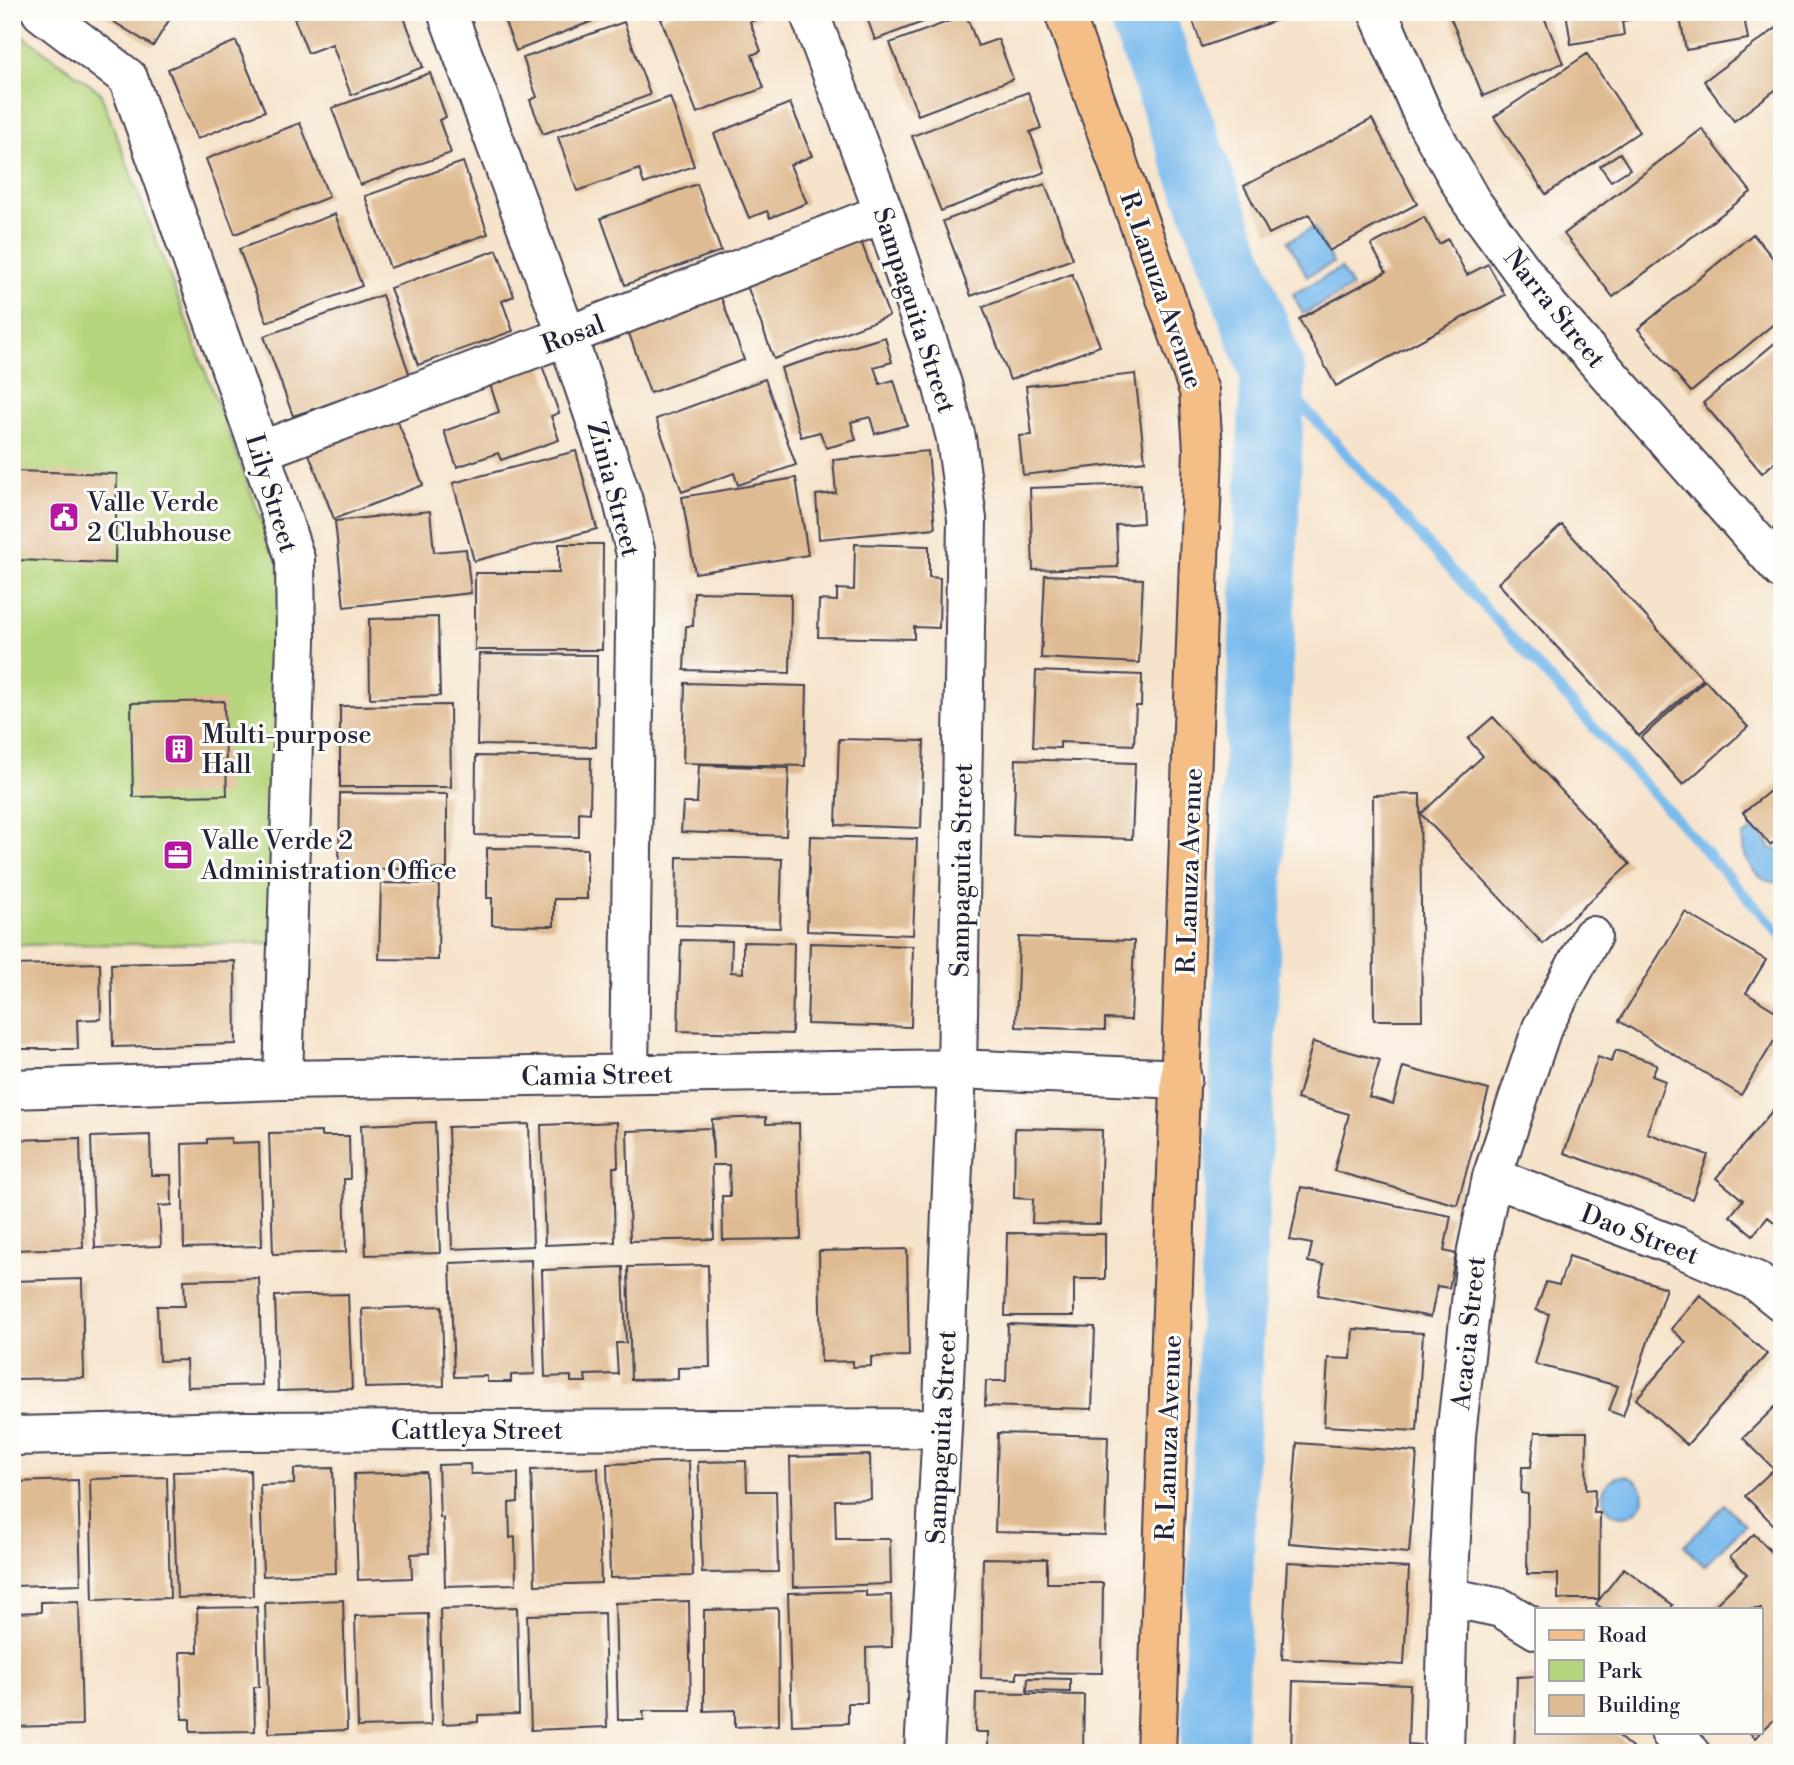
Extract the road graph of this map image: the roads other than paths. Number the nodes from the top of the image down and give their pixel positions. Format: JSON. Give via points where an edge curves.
{"nodes":[{"id":1,"x":41,"y":12,"type":"edge"},
{"id":2,"x":447,"y":12,"type":"edge"},
{"id":3,"x":809,"y":12,"type":"edge"},
{"id":4,"x":1064,"y":12,"type":"edge"},
{"id":5,"x":1378,"y":12,"type":"edge"},
{"id":6,"x":884,"y":213,"type":"junction"},
{"id":7,"x":567,"y":336,"type":"junction"},
{"id":8,"x":260,"y":451,"type":"junction"},
{"id":9,"x":1782,"y":570,"type":"edge"},
{"id":10,"x":1592,"y":936,"type":"dead end"},
{"id":11,"x":957,"y":1069,"type":"junction"},
{"id":12,"x":629,"y":1074,"type":"junction"},
{"id":13,"x":1182,"y":1079,"type":"junction"},
{"id":14,"x":284,"y":1080,"type":"junction"},
{"id":15,"x":12,"y":1089,"type":"edge"},
{"id":16,"x":1492,"y":1177,"type":"junction"},
{"id":17,"x":1782,"y":1302,"type":"edge"},
{"id":18,"x":942,"y":1428,"type":"junction"},
{"id":19,"x":12,"y":1436,"type":"edge"},
{"id":20,"x":1448,"y":1597,"type":"junction"},
{"id":21,"x":1535,"y":1629,"type":"edge"},
{"id":22,"x":1672,"y":1734,"type":"edge"},
{"id":23,"x":924,"y":1753,"type":"edge"},
{"id":24,"x":1157,"y":1753,"type":"edge"},
{"id":25,"x":1444,"y":1753,"type":"edge"},
{"id":26,"x":1691,"y":1753,"type":"edge"}],
"edges":[{"from":1,"to":8,"type":"street","name":"Lily Street","via":[[128,78]]},
{"from":2,"to":7,"type":"street","name":"Zinia Street"},
{"from":3,"to":6,"type":"street","name":"Sampaguita Street"},
{"from":4,"to":13,"type":"main road","name":"R. Lanuza Avenue","via":[[1199,391],[1203,450]]},
{"from":5,"to":9,"type":"street","name":"Narra Street","via":[[1425,120],[1471,201],[1549,307]]},
{"from":6,"to":7,"type":"street","name":"Rosal"},
{"from":6,"to":11,"type":"street","name":"Sampaguita Street","via":[[945,395],[967,519]]},
{"from":7,"to":8,"type":"street","name":"Rosal"},
{"from":7,"to":12,"type":"street","name":"Zinia Street","via":[[623,501],[636,554]]},
{"from":8,"to":14,"type":"street","name":"Lily Street","via":[[295,559]]},
{"from":10,"to":16,"type":"street","name":"Acacia Street","via":[[1542,1028]]},
{"from":11,"to":12,"type":"street","name":"Camia Street"},
{"from":11,"to":13,"type":"street","name":"Camia Street"},
{"from":11,"to":18,"type":"street","name":"Sampaguita Street"},
{"from":12,"to":14,"type":"street","name":"Camia Street"},
{"from":13,"to":24,"type":"main road","name":"R. Lanuza Avenue"},
{"from":14,"to":15,"type":"street","name":"Camia Street"},
{"from":16,"to":17,"type":"street","name":"Dao Street","via":[[1676,1246],[1756,1281]]},
{"from":16,"to":20,"type":"street","name":"Acacia Street","via":[[1477,1250],[1456,1435]]},
{"from":18,"to":19,"type":"street","name":"Cattleya Street"},
{"from":18,"to":23,"type":"street","name":"Sampaguita Street"},
{"from":20,"to":21,"type":"street","via":[[1502,1608]]},
{"from":20,"to":25,"type":"street","name":"Acacia Street"},
{"from":22,"to":26,"type":"street"}]}
